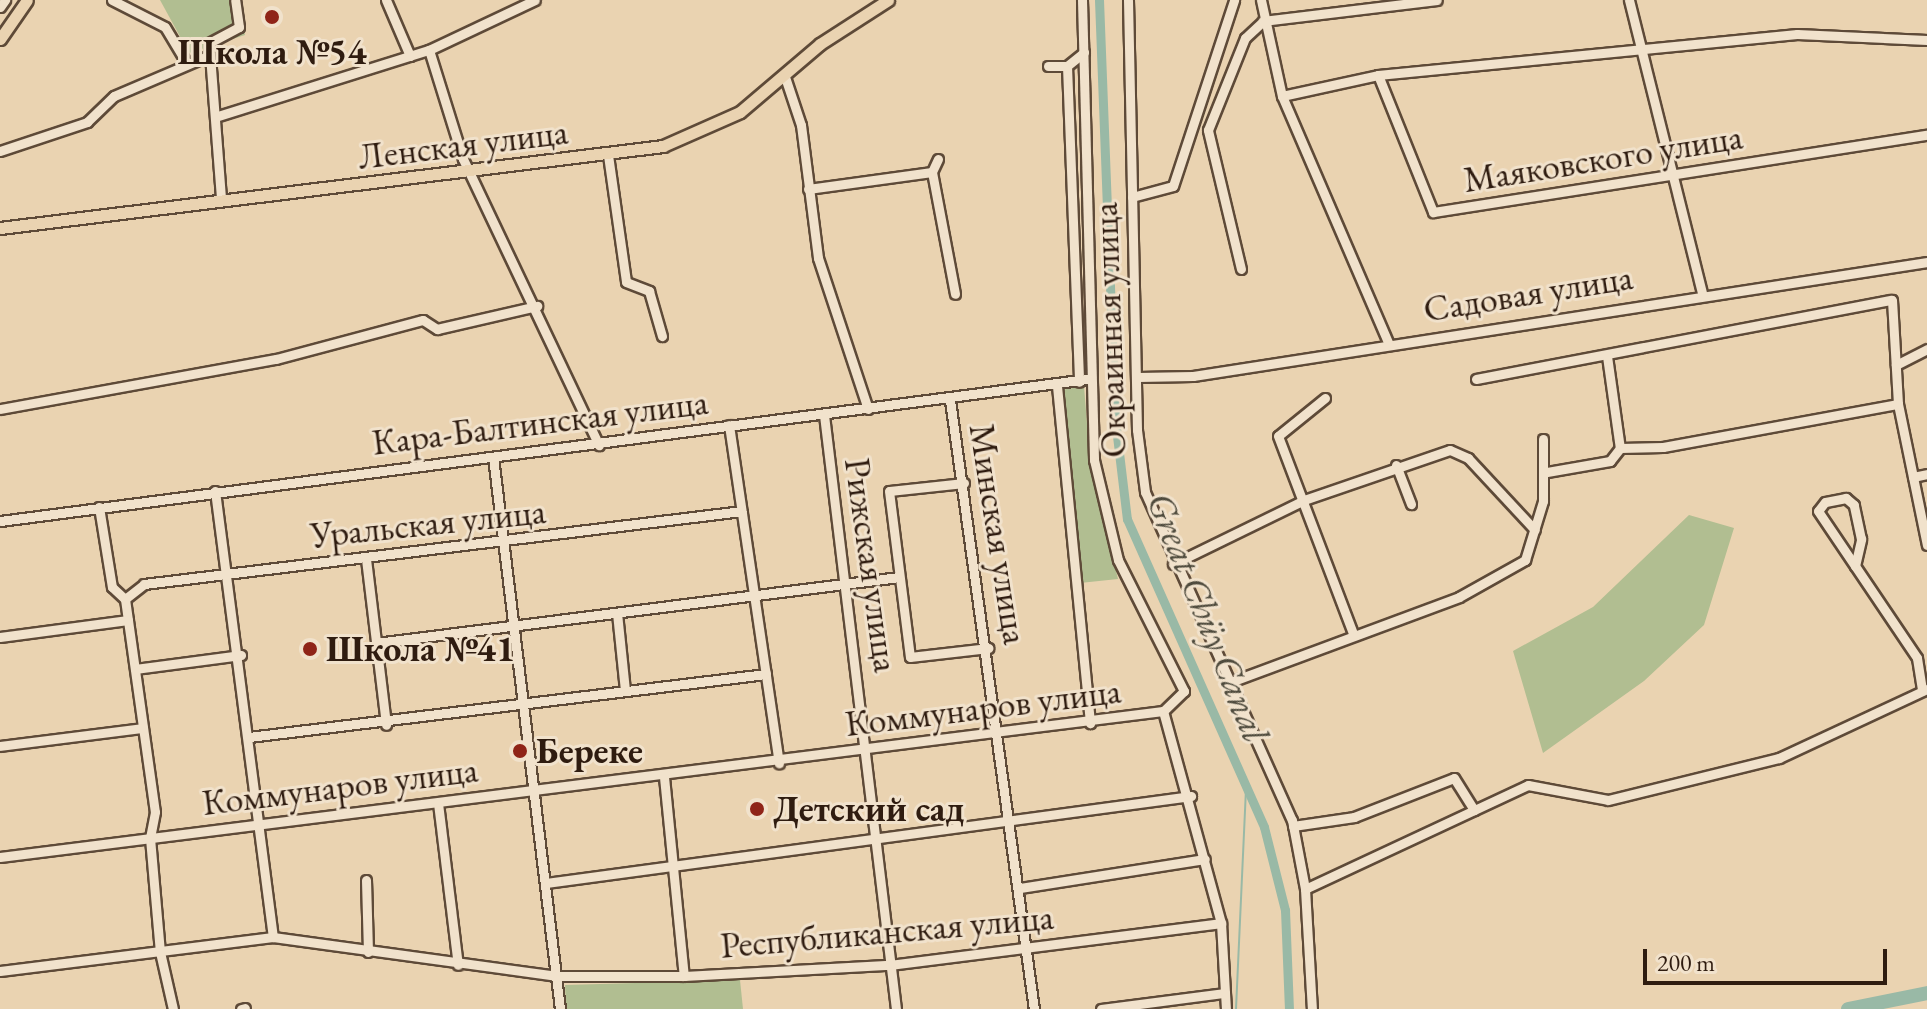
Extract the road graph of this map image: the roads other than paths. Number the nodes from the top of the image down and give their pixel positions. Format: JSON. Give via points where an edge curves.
{"nodes":[{"id":1,"x":5,"y":0,"type":"edge"},
{"id":2,"x":27,"y":0,"type":"edge"},
{"id":3,"x":112,"y":0,"type":"edge"},
{"id":4,"x":235,"y":0,"type":"edge"},
{"id":5,"x":386,"y":0,"type":"edge"},
{"id":6,"x":535,"y":0,"type":"edge"},
{"id":7,"x":888,"y":0,"type":"edge"},
{"id":8,"x":1082,"y":0,"type":"edge"},
{"id":9,"x":1128,"y":0,"type":"edge"},
{"id":10,"x":1234,"y":0,"type":"edge"},
{"id":11,"x":1261,"y":0,"type":"edge"},
{"id":12,"x":1437,"y":0,"type":"edge"},
{"id":13,"x":1629,"y":0,"type":"edge"},
{"id":14,"x":0,"y":7,"type":"edge"},
{"id":15,"x":1263,"y":21,"type":"junction"},
{"id":16,"x":0,"y":39,"type":"edge"},
{"id":17,"x":1927,"y":40,"type":"edge"},
{"id":18,"x":429,"y":50,"type":"junction"},
{"id":19,"x":1084,"y":52,"type":"junction"},
{"id":20,"x":1640,"y":52,"type":"junction"},
{"id":21,"x":210,"y":55,"type":"junction"},
{"id":22,"x":410,"y":56,"type":"junction"},
{"id":23,"x":185,"y":60,"type":"junction"},
{"id":24,"x":1048,"y":66,"type":"dead end"},
{"id":25,"x":1067,"y":66,"type":"junction"},
{"id":26,"x":1378,"y":75,"type":"junction"},
{"id":27,"x":785,"y":77,"type":"junction"},
{"id":28,"x":1282,"y":96,"type":"junction"},
{"id":29,"x":218,"y":116,"type":"junction"},
{"id":30,"x":1927,"y":135,"type":"edge"},
{"id":31,"x":0,"y":151,"type":"edge"},
{"id":32,"x":608,"y":155,"type":"junction"},
{"id":33,"x":938,"y":159,"type":"dead end"},
{"id":34,"x":473,"y":171,"type":"junction"},
{"id":35,"x":1671,"y":171,"type":"junction"},
{"id":36,"x":932,"y":172,"type":"junction"},
{"id":37,"x":808,"y":189,"type":"junction"},
{"id":38,"x":1132,"y":197,"type":"junction"},
{"id":39,"x":221,"y":199,"type":"junction"},
{"id":40,"x":0,"y":228,"type":"edge"},
{"id":41,"x":1927,"y":262,"type":"edge"},
{"id":42,"x":1241,"y":269,"type":"dead end"},
{"id":43,"x":1702,"y":293,"type":"junction"},
{"id":44,"x":955,"y":294,"type":"dead end"},
{"id":45,"x":537,"y":306,"type":"junction"},
{"id":46,"x":662,"y":336,"type":"dead end"},
{"id":47,"x":1389,"y":344,"type":"junction"},
{"id":48,"x":1927,"y":349,"type":"edge"},
{"id":49,"x":1607,"y":356,"type":"junction"},
{"id":50,"x":1896,"y":365,"type":"junction"},
{"id":51,"x":1138,"y":377,"type":"junction"},
{"id":52,"x":1476,"y":379,"type":"dead end"},
{"id":53,"x":1083,"y":381,"type":"junction"},
{"id":54,"x":1057,"y":386,"type":"junction"},
{"id":55,"x":1325,"y":398,"type":"dead end"},
{"id":56,"x":950,"y":400,"type":"junction"},
{"id":57,"x":1898,"y":404,"type":"junction"},
{"id":58,"x":0,"y":409,"type":"edge"},
{"id":59,"x":868,"y":409,"type":"junction"},
{"id":60,"x":824,"y":415,"type":"junction"},
{"id":61,"x":729,"y":425,"type":"junction"},
{"id":62,"x":1543,"y":439,"type":"dead end"},
{"id":63,"x":599,"y":445,"type":"junction"},
{"id":64,"x":1620,"y":448,"type":"junction"},
{"id":65,"x":493,"y":457,"type":"junction"},
{"id":66,"x":1396,"y":465,"type":"junction"},
{"id":67,"x":1547,"y":472,"type":"junction"},
{"id":68,"x":1927,"y":474,"type":"edge"},
{"id":69,"x":1913,"y":477,"type":"junction"},
{"id":70,"x":964,"y":483,"type":"junction"},
{"id":71,"x":215,"y":491,"type":"junction"},
{"id":72,"x":1304,"y":500,"type":"junction"},
{"id":73,"x":1411,"y":504,"type":"dead end"},
{"id":74,"x":99,"y":507,"type":"junction"},
{"id":75,"x":742,"y":511,"type":"junction"},
{"id":76,"x":0,"y":521,"type":"edge"},
{"id":77,"x":1535,"y":530,"type":"junction"},
{"id":78,"x":504,"y":541,"type":"junction"},
{"id":79,"x":1927,"y":545,"type":"edge"},
{"id":80,"x":366,"y":559,"type":"junction"},
{"id":81,"x":1173,"y":564,"type":"junction"},
{"id":82,"x":1855,"y":566,"type":"junction"},
{"id":83,"x":230,"y":574,"type":"junction"},
{"id":84,"x":899,"y":577,"type":"junction"},
{"id":85,"x":845,"y":584,"type":"junction"},
{"id":86,"x":755,"y":596,"type":"junction"},
{"id":87,"x":125,"y":599,"type":"junction"},
{"id":88,"x":617,"y":613,"type":"junction"},
{"id":89,"x":128,"y":620,"type":"junction"},
{"id":90,"x":515,"y":626,"type":"junction"},
{"id":91,"x":1353,"y":633,"type":"junction"},
{"id":92,"x":0,"y":637,"type":"edge"},
{"id":93,"x":376,"y":643,"type":"junction"},
{"id":94,"x":988,"y":648,"type":"junction"},
{"id":95,"x":241,"y":655,"type":"junction"},
{"id":96,"x":135,"y":669,"type":"junction"},
{"id":97,"x":766,"y":674,"type":"junction"},
{"id":98,"x":1228,"y":683,"type":"junction"},
{"id":99,"x":625,"y":690,"type":"junction"},
{"id":100,"x":1924,"y":690,"type":"edge"},
{"id":101,"x":523,"y":705,"type":"junction"},
{"id":102,"x":1163,"y":711,"type":"junction"},
{"id":103,"x":1090,"y":723,"type":"junction"},
{"id":104,"x":386,"y":725,"type":"junction"},
{"id":105,"x":143,"y":728,"type":"junction"},
{"id":106,"x":1000,"y":734,"type":"junction"},
{"id":107,"x":249,"y":737,"type":"junction"},
{"id":108,"x":0,"y":746,"type":"edge"},
{"id":109,"x":869,"y":749,"type":"junction"},
{"id":110,"x":779,"y":763,"type":"junction"},
{"id":111,"x":664,"y":777,"type":"junction"},
{"id":112,"x":532,"y":791,"type":"junction"},
{"id":113,"x":1191,"y":796,"type":"junction"},
{"id":114,"x":438,"y":803,"type":"junction"},
{"id":115,"x":1474,"y":810,"type":"junction"},
{"id":116,"x":258,"y":823,"type":"junction"},
{"id":117,"x":1012,"y":823,"type":"junction"},
{"id":118,"x":1293,"y":826,"type":"junction"},
{"id":119,"x":150,"y":838,"type":"junction"},
{"id":120,"x":878,"y":838,"type":"junction"},
{"id":121,"x":0,"y":857,"type":"edge"},
{"id":122,"x":1205,"y":859,"type":"junction"},
{"id":123,"x":673,"y":865,"type":"junction"},
{"id":124,"x":366,"y":880,"type":"dead end"},
{"id":125,"x":546,"y":883,"type":"junction"},
{"id":126,"x":1020,"y":888,"type":"junction"},
{"id":127,"x":1305,"y":889,"type":"junction"},
{"id":128,"x":1221,"y":923,"type":"junction"},
{"id":129,"x":273,"y":937,"type":"junction"},
{"id":130,"x":1027,"y":948,"type":"junction"},
{"id":131,"x":160,"y":952,"type":"junction"},
{"id":132,"x":368,"y":952,"type":"junction"},
{"id":133,"x":458,"y":965,"type":"junction"},
{"id":134,"x":890,"y":965,"type":"junction"},
{"id":135,"x":0,"y":971,"type":"edge"},
{"id":136,"x":557,"y":976,"type":"junction"},
{"id":137,"x":684,"y":976,"type":"junction"},
{"id":138,"x":1225,"y":993,"type":"junction"},
{"id":139,"x":173,"y":1009,"type":"edge"},
{"id":140,"x":560,"y":1009,"type":"edge"},
{"id":141,"x":896,"y":1009,"type":"edge"},
{"id":142,"x":1034,"y":1009,"type":"edge"},
{"id":143,"x":1101,"y":1009,"type":"edge"},
{"id":144,"x":1226,"y":1009,"type":"edge"},
{"id":145,"x":1312,"y":1009,"type":"edge"}],
"edges":[{"from":1,"to":14,"type":"street"},
{"from":2,"to":16,"type":"main road"},
{"from":3,"to":23,"type":"street","via":[[165,27]]},
{"from":4,"to":21,"type":"street","via":[[239,27],[209,43]]},
{"from":5,"to":22,"type":"street"},
{"from":6,"to":18,"type":"street"},
{"from":7,"to":27,"type":"main road","name":"Ленская улица","via":[[820,44]]},
{"from":8,"to":19,"type":"street"},
{"from":9,"to":38,"type":"street","name":"Окраинная улица"},
{"from":10,"to":38,"type":"street","via":[[1173,186]]},
{"from":11,"to":15,"type":"street"},
{"from":12,"to":15,"type":"street"},
{"from":13,"to":20,"type":"street"},
{"from":15,"to":28,"type":"street"},
{"from":15,"to":42,"type":"street","via":[[1245,38],[1208,130]]},
{"from":17,"to":20,"type":"street","via":[[1797,34]]},
{"from":18,"to":22,"type":"street"},
{"from":18,"to":34,"type":"street","via":[[463,159]]},
{"from":19,"to":25,"type":"street"},
{"from":19,"to":53,"type":"street"},
{"from":20,"to":26,"type":"street"},
{"from":20,"to":35,"type":"street"},
{"from":21,"to":23,"type":"street"},
{"from":21,"to":29,"type":"street"},
{"from":22,"to":29,"type":"street"},
{"from":23,"to":31,"type":"street","via":[[114,96],[87,122]]},
{"from":24,"to":25,"type":"street"},
{"from":25,"to":53,"type":"street"},
{"from":26,"to":28,"type":"street"},
{"from":26,"to":35,"type":"street","name":"Маяковского улица","via":[[1433,212]]},
{"from":27,"to":32,"type":"main road","name":"Ленская улица","via":[[707,130]]},
{"from":27,"to":37,"type":"street","via":[[801,125]]},
{"from":28,"to":47,"type":"street"},
{"from":29,"to":39,"type":"street"},
{"from":30,"to":35,"type":"street","name":"Маяковского улица"},
{"from":32,"to":34,"type":"main road","name":"Ленская улица"},
{"from":32,"to":46,"type":"street","via":[[626,282],[649,291]]},
{"from":33,"to":36,"type":"street"},
{"from":34,"to":39,"type":"main road","name":"Ленская улица"},
{"from":34,"to":45,"type":"street"},
{"from":35,"to":43,"type":"street"},
{"from":36,"to":37,"type":"street"},
{"from":36,"to":44,"type":"street"},
{"from":37,"to":59,"type":"street","via":[[818,258]]},
{"from":38,"to":51,"type":"street","name":"Окраинная улица"},
{"from":39,"to":40,"type":"main road","name":"Ленская улица"},
{"from":41,"to":43,"type":"street","name":"Садовая улица"},
{"from":43,"to":47,"type":"street","name":"Садовая улица"},
{"from":45,"to":58,"type":"street","via":[[437,329],[423,320],[276,359]]},
{"from":45,"to":63,"type":"street"},
{"from":47,"to":51,"type":"street","name":"Садовая улица","via":[[1193,376]]},
{"from":48,"to":50,"type":"street"},
{"from":49,"to":50,"type":"street","via":[[1892,300]]},
{"from":49,"to":52,"type":"street"},
{"from":49,"to":64,"type":"street"},
{"from":50,"to":57,"type":"street"},
{"from":51,"to":81,"type":"street","name":"Окраинная улица","via":[[1145,492]]},
{"from":53,"to":54,"type":"street","name":"Кара-Балтинская улица"},
{"from":53,"to":102,"type":"street","via":[[1094,460],[1118,560],[1184,691]]},
{"from":54,"to":56,"type":"street","name":"Кара-Балтинская улица"},
{"from":54,"to":103,"type":"street"},
{"from":55,"to":72,"type":"street","via":[[1278,436]]},
{"from":56,"to":59,"type":"street","name":"Кара-Балтинская улица"},
{"from":56,"to":70,"type":"street","name":"Минская улица"},
{"from":57,"to":64,"type":"street","via":[[1663,447]]},
{"from":57,"to":69,"type":"street"},
{"from":59,"to":60,"type":"street","name":"Кара-Балтинская улица"},
{"from":60,"to":61,"type":"street","name":"Кара-Балтинская улица"},
{"from":60,"to":85,"type":"street","name":"Рижская улица"},
{"from":61,"to":63,"type":"street","name":"Кара-Балтинская улица"},
{"from":61,"to":75,"type":"street"},
{"from":62,"to":67,"type":"street"},
{"from":63,"to":65,"type":"street","name":"Кара-Балтинская улица"},
{"from":64,"to":67,"type":"street","via":[[1610,461]]},
{"from":65,"to":71,"type":"street","name":"Кара-Балтинская улица"},
{"from":65,"to":78,"type":"street"},
{"from":66,"to":72,"type":"street"},
{"from":66,"to":73,"type":"street"},
{"from":66,"to":77,"type":"street","via":[[1450,450],[1468,458]]},
{"from":67,"to":77,"type":"street"},
{"from":68,"to":69,"type":"street"},
{"from":69,"to":79,"type":"street"},
{"from":70,"to":84,"type":"street","via":[[889,491]]},
{"from":70,"to":94,"type":"street","name":"Минская улица"},
{"from":71,"to":74,"type":"street","name":"Кара-Балтинская улица"},
{"from":71,"to":83,"type":"street"},
{"from":72,"to":81,"type":"street"},
{"from":72,"to":91,"type":"street"},
{"from":74,"to":76,"type":"street","name":"Кара-Балтинская улица"},
{"from":74,"to":87,"type":"street","via":[[112,587]]},
{"from":75,"to":78,"type":"street","name":"Уральская улица"},
{"from":75,"to":86,"type":"street"},
{"from":77,"to":91,"type":"street","via":[[1525,560],[1459,597]]},
{"from":78,"to":80,"type":"street","name":"Уральская улица"},
{"from":78,"to":90,"type":"street"},
{"from":80,"to":83,"type":"street","name":"Уральская улица"},
{"from":80,"to":93,"type":"street"},
{"from":81,"to":98,"type":"street","name":"Окраинная улица"},
{"from":82,"to":82,"type":"street","via":[[1818,511],[1825,502],[1846,498],[1854,505],[1861,539]]},
{"from":82,"to":100,"type":"street","via":[[1917,658]]},
{"from":83,"to":87,"type":"street","name":"Уральская улица","via":[[144,584]]},
{"from":83,"to":95,"type":"street"},
{"from":84,"to":85,"type":"street"},
{"from":84,"to":94,"type":"street","via":[[910,657]]},
{"from":85,"to":86,"type":"street"},
{"from":85,"to":109,"type":"street","name":"Рижская улица"},
{"from":86,"to":88,"type":"street"},
{"from":86,"to":97,"type":"street"},
{"from":87,"to":89,"type":"street"},
{"from":88,"to":90,"type":"street"},
{"from":88,"to":99,"type":"street"},
{"from":89,"to":92,"type":"street"},
{"from":89,"to":96,"type":"street"},
{"from":90,"to":93,"type":"street"},
{"from":90,"to":101,"type":"street"},
{"from":91,"to":98,"type":"street"},
{"from":93,"to":104,"type":"street"},
{"from":94,"to":106,"type":"street","name":"Минская улица"},
{"from":95,"to":96,"type":"street"},
{"from":95,"to":107,"type":"street"},
{"from":96,"to":105,"type":"street"},
{"from":97,"to":99,"type":"street"},
{"from":97,"to":110,"type":"street"},
{"from":98,"to":118,"type":"street","name":"Окраинная улица"},
{"from":99,"to":101,"type":"street"},
{"from":100,"to":115,"type":"street","via":[[1779,758],[1608,800],[1528,785]]},
{"from":101,"to":104,"type":"street"},
{"from":101,"to":112,"type":"street"},
{"from":102,"to":103,"type":"street","name":"Коммунаров улица"},
{"from":102,"to":113,"type":"street"},
{"from":103,"to":106,"type":"street","name":"Коммунаров улица"},
{"from":104,"to":107,"type":"street"},
{"from":105,"to":108,"type":"street"},
{"from":105,"to":119,"type":"street","via":[[155,812]]},
{"from":106,"to":109,"type":"street","name":"Коммунаров улица"},
{"from":106,"to":117,"type":"street","name":"Минская улица"},
{"from":107,"to":116,"type":"street"},
{"from":109,"to":110,"type":"street","name":"Коммунаров улица"},
{"from":109,"to":120,"type":"street","name":"Рижская улица"},
{"from":110,"to":111,"type":"street","name":"Коммунаров улица"},
{"from":111,"to":112,"type":"street","name":"Коммунаров улица"},
{"from":111,"to":123,"type":"street"},
{"from":112,"to":114,"type":"street","name":"Коммунаров улица"},
{"from":112,"to":125,"type":"street"},
{"from":113,"to":117,"type":"street"},
{"from":113,"to":122,"type":"street"},
{"from":114,"to":116,"type":"street","name":"Коммунаров улица"},
{"from":114,"to":133,"type":"street"},
{"from":115,"to":118,"type":"street","via":[[1454,778],[1354,817]]},
{"from":115,"to":127,"type":"street"},
{"from":116,"to":119,"type":"street","name":"Коммунаров улица"},
{"from":116,"to":129,"type":"street"},
{"from":117,"to":120,"type":"street"},
{"from":117,"to":126,"type":"street","name":"Минская улица"},
{"from":118,"to":127,"type":"street","name":"Окраинная улица"},
{"from":119,"to":121,"type":"street","name":"Коммунаров улица"},
{"from":119,"to":131,"type":"street"},
{"from":120,"to":123,"type":"street"},
{"from":120,"to":134,"type":"street","name":"Рижская улица"},
{"from":122,"to":126,"type":"street"},
{"from":122,"to":128,"type":"street"},
{"from":123,"to":125,"type":"street"},
{"from":123,"to":137,"type":"street"},
{"from":124,"to":132,"type":"street"},
{"from":125,"to":136,"type":"street"},
{"from":126,"to":130,"type":"street","name":"Минская улица"},
{"from":127,"to":145,"type":"street","name":"Окраинная улица"},
{"from":128,"to":130,"type":"street","name":"Республиканская улица"},
{"from":128,"to":138,"type":"street"},
{"from":129,"to":131,"type":"street","name":"Республиканская улица"},
{"from":129,"to":132,"type":"street","name":"Республиканская улица"},
{"from":130,"to":134,"type":"street","name":"Республиканская улица"},
{"from":130,"to":142,"type":"street","name":"Минская улица"},
{"from":131,"to":135,"type":"street","name":"Республиканская улица"},
{"from":131,"to":139,"type":"street"},
{"from":132,"to":133,"type":"street","name":"Республиканская улица"},
{"from":133,"to":136,"type":"street","name":"Республиканская улица"},
{"from":134,"to":137,"type":"street","name":"Республиканская улица"},
{"from":134,"to":141,"type":"street","name":"Рижская улица"},
{"from":136,"to":137,"type":"street","name":"Республиканская улица"},
{"from":136,"to":140,"type":"street"},
{"from":138,"to":143,"type":"street"},
{"from":138,"to":144,"type":"street"}]}
